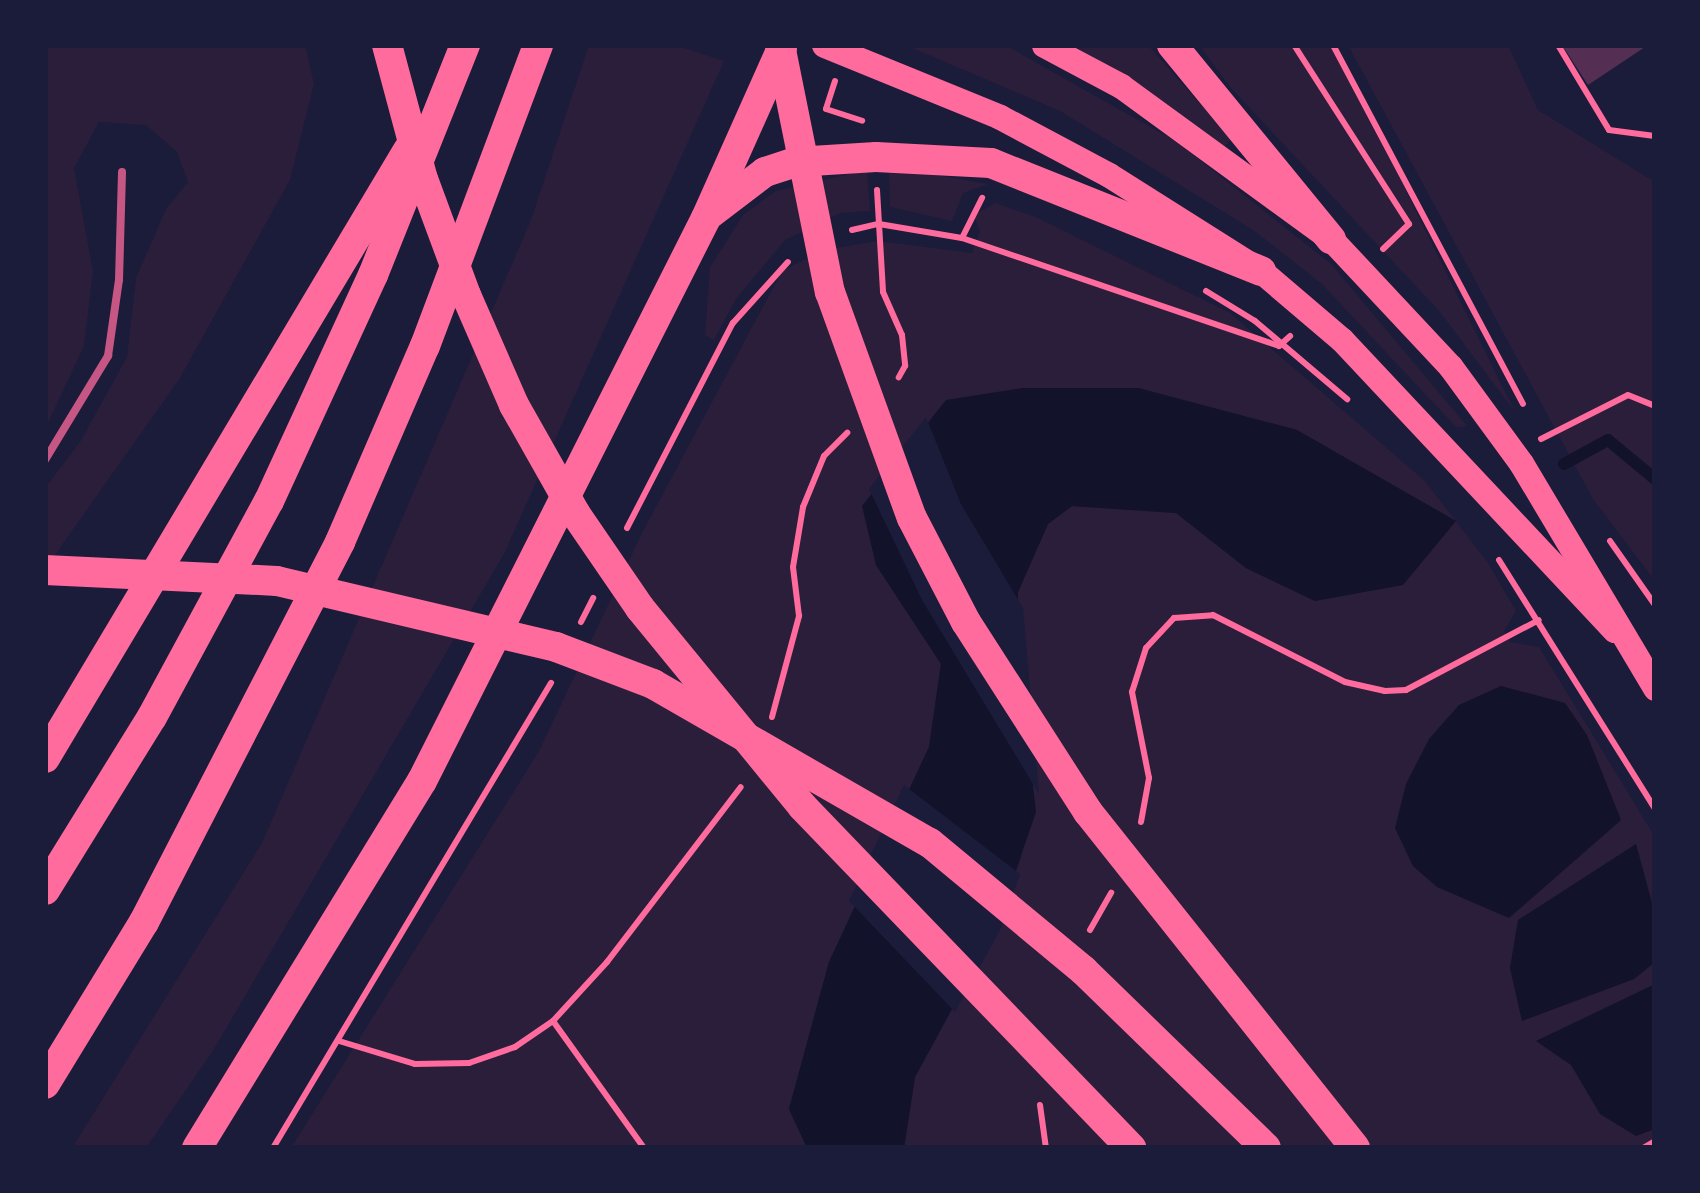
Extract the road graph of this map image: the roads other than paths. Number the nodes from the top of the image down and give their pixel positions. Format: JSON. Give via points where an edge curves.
{"nodes":[{"id":1,"x":386,"y":45,"type":"edge"},
{"id":2,"x":465,"y":45,"type":"edge"},
{"id":3,"x":538,"y":45,"type":"edge"},
{"id":4,"x":782,"y":45,"type":"edge"},
{"id":5,"x":824,"y":45,"type":"edge"},
{"id":6,"x":1044,"y":45,"type":"edge"},
{"id":7,"x":1172,"y":45,"type":"edge"},
{"id":8,"x":454,"y":75,"type":"junction"},
{"id":9,"x":122,"y":172,"type":"dead end"},
{"id":10,"x":706,"y":218,"type":"junction"},
{"id":11,"x":1332,"y":239,"type":"junction"},
{"id":12,"x":1262,"y":271,"type":"junction"},
{"id":13,"x":45,"y":460,"type":"edge"},
{"id":14,"x":45,"y":570,"type":"edge"},
{"id":15,"x":1614,"y":630,"type":"junction"},
{"id":16,"x":1655,"y":688,"type":"edge"},
{"id":17,"x":45,"y":758,"type":"edge"},
{"id":18,"x":45,"y":890,"type":"edge"},
{"id":19,"x":45,"y":1084,"type":"edge"},
{"id":20,"x":197,"y":1148,"type":"edge"},
{"id":21,"x":1131,"y":1148,"type":"edge"},
{"id":22,"x":1266,"y":1148,"type":"edge"},
{"id":23,"x":1355,"y":1148,"type":"edge"}],
"edges":[{"from":1,"to":21,"type":"highway","via":[[423,179],[466,295],[514,405],[586,529],[708,696],[802,806]]},
{"from":2,"to":8,"type":"highway"},
{"from":3,"to":19,"type":"highway","via":[[425,346],[340,542],[144,922]]},
{"from":4,"to":10,"type":"highway"},
{"from":4,"to":23,"type":"highway","via":[[830,292],[912,518],[1023,715],[1214,977]]},
{"from":5,"to":12,"type":"main road","via":[[1000,117],[1109,175]]},
{"from":6,"to":11,"type":"main road","via":[[1122,86]]},
{"from":7,"to":11,"type":"highway"},
{"from":8,"to":17,"type":"highway"},
{"from":8,"to":18,"type":"highway","via":[[373,275],[269,501],[152,717]]},
{"from":9,"to":13,"type":"lane","via":[[119,280],[108,356]]},
{"from":10,"to":12,"type":"highway","via":[[765,172],[795,162],[891,157],[990,163]]},
{"from":10,"to":20,"type":"highway","via":[[422,781]]},
{"from":11,"to":15,"type":"main road","via":[[1450,366],[1522,463]]},
{"from":12,"to":15,"type":"main road","via":[[1389,388]]},
{"from":14,"to":22,"type":"highway","via":[[276,582],[539,642],[653,684],[930,843],[1154,1034]]},
{"from":15,"to":16,"type":"main road"}]}
